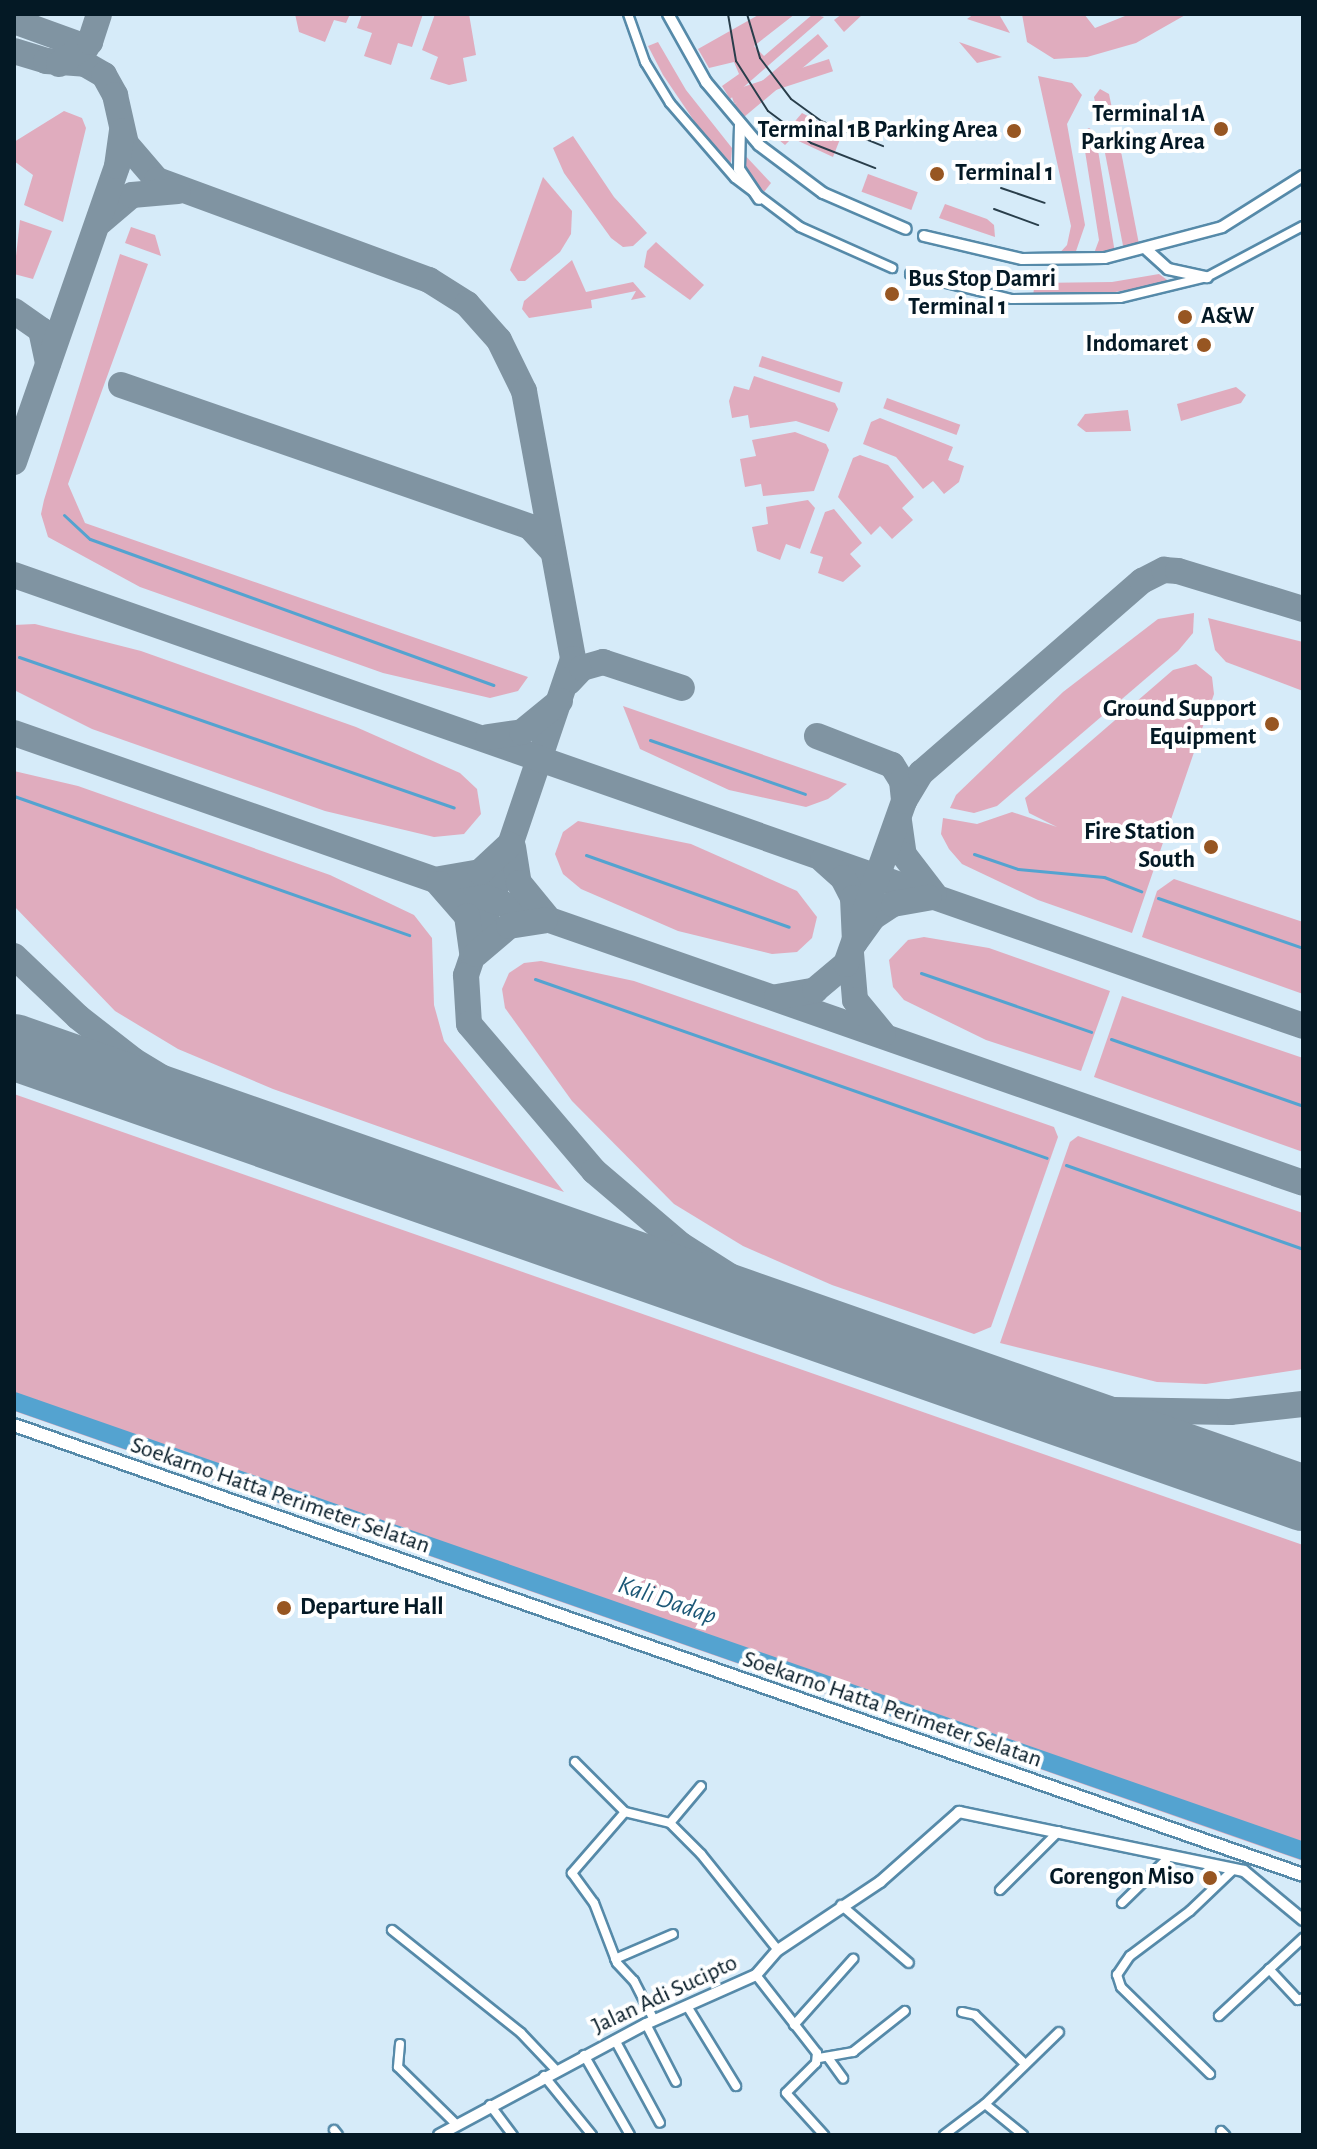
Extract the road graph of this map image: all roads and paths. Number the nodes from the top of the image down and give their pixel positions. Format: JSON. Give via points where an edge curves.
{"nodes":[{"id":1,"x":628,"y":14,"type":"edge"},
{"id":2,"x":668,"y":14,"type":"edge"},
{"id":3,"x":740,"y":125,"type":"junction"},
{"id":4,"x":1303,"y":176,"type":"edge"},
{"id":5,"x":759,"y":199,"type":"junction"},
{"id":6,"x":1303,"y":226,"type":"edge"},
{"id":7,"x":906,"y":229,"type":"dead end"},
{"id":8,"x":924,"y":236,"type":"dead end"},
{"id":9,"x":1147,"y":250,"type":"junction"},
{"id":10,"x":892,"y":268,"type":"dead end"},
{"id":11,"x":910,"y":274,"type":"dead end"},
{"id":12,"x":1207,"y":277,"type":"junction"},
{"id":13,"x":14,"y":1425,"type":"edge"},
{"id":14,"x":575,"y":1762,"type":"dead end"},
{"id":15,"x":701,"y":1786,"type":"dead end"},
{"id":16,"x":625,"y":1812,"type":"junction"},
{"id":17,"x":670,"y":1823,"type":"junction"},
{"id":18,"x":1059,"y":1831,"type":"junction"},
{"id":19,"x":1170,"y":1856,"type":"junction"},
{"id":20,"x":1234,"y":1869,"type":"junction"},
{"id":21,"x":1303,"y":1875,"type":"edge"},
{"id":22,"x":1000,"y":1890,"type":"dead end"},
{"id":23,"x":1122,"y":1903,"type":"dead end"},
{"id":24,"x":841,"y":1905,"type":"junction"},
{"id":25,"x":1303,"y":1920,"type":"edge"},
{"id":26,"x":392,"y":1930,"type":"dead end"},
{"id":27,"x":673,"y":1934,"type":"dead end"},
{"id":28,"x":1303,"y":1938,"type":"edge"},
{"id":29,"x":778,"y":1950,"type":"junction"},
{"id":30,"x":615,"y":1959,"type":"junction"},
{"id":31,"x":853,"y":1959,"type":"dead end"},
{"id":32,"x":909,"y":1963,"type":"dead end"},
{"id":33,"x":1269,"y":1969,"type":"junction"},
{"id":34,"x":756,"y":1975,"type":"junction"},
{"id":35,"x":1303,"y":1998,"type":"edge"},
{"id":36,"x":687,"y":2006,"type":"junction"},
{"id":37,"x":905,"y":2011,"type":"dead end"},
{"id":38,"x":962,"y":2012,"type":"dead end"},
{"id":39,"x":1219,"y":2016,"type":"dead end"},
{"id":40,"x":650,"y":2022,"type":"junction"},
{"id":41,"x":794,"y":2025,"type":"junction"},
{"id":42,"x":1059,"y":2032,"type":"dead end"},
{"id":43,"x":615,"y":2040,"type":"junction"},
{"id":44,"x":400,"y":2044,"type":"dead end"},
{"id":45,"x":584,"y":2055,"type":"junction"},
{"id":46,"x":824,"y":2058,"type":"junction"},
{"id":47,"x":1025,"y":2064,"type":"junction"},
{"id":48,"x":556,"y":2070,"type":"junction"},
{"id":49,"x":1210,"y":2074,"type":"dead end"},
{"id":50,"x":544,"y":2076,"type":"junction"},
{"id":51,"x":843,"y":2078,"type":"dead end"},
{"id":52,"x":676,"y":2082,"type":"dead end"},
{"id":53,"x":736,"y":2086,"type":"dead end"},
{"id":54,"x":985,"y":2104,"type":"junction"},
{"id":55,"x":490,"y":2105,"type":"junction"},
{"id":56,"x":660,"y":2123,"type":"dead end"},
{"id":57,"x":456,"y":2124,"type":"junction"},
{"id":58,"x":439,"y":2135,"type":"edge"},
{"id":59,"x":513,"y":2135,"type":"edge"},
{"id":60,"x":592,"y":2135,"type":"edge"},
{"id":61,"x":630,"y":2135,"type":"edge"},
{"id":62,"x":824,"y":2135,"type":"edge"},
{"id":63,"x":944,"y":2135,"type":"edge"},
{"id":64,"x":1023,"y":2135,"type":"edge"}],
"edges":[{"from":1,"to":5,"type":"street","via":[[645,62],[670,103],[702,145]]},
{"from":2,"to":3,"type":"street","via":[[706,82]]},
{"from":3,"to":5,"type":"street","via":[[739,169]]},
{"from":3,"to":7,"type":"street","via":[[813,187]]},
{"from":4,"to":9,"type":"street","via":[[1222,227]]},
{"from":5,"to":10,"type":"street","via":[[806,230]]},
{"from":6,"to":12,"type":"street"},
{"from":8,"to":9,"type":"street","via":[[991,254],[1048,261]]},
{"from":9,"to":12,"type":"street","via":[[1176,273]]},
{"from":11,"to":12,"type":"street","via":[[988,295],[1065,302],[1120,298]]},
{"from":13,"to":21,"type":"main road","name":"Soekarno Hatta Perimeter Selatan"},
{"from":14,"to":16,"type":"street"},
{"from":15,"to":17,"type":"street"},
{"from":16,"to":17,"type":"street"},
{"from":16,"to":30,"type":"street","via":[[572,1871],[594,1903]]},
{"from":17,"to":29,"type":"street"},
{"from":18,"to":19,"type":"street"},
{"from":18,"to":22,"type":"street"},
{"from":18,"to":24,"type":"street","name":"Jalan Adi Sucipto","via":[[966,1813],[951,1815],[904,1862]]},
{"from":19,"to":20,"type":"street"},
{"from":19,"to":23,"type":"street"},
{"from":20,"to":25,"type":"street","via":[[1257,1878]]},
{"from":20,"to":49,"type":"street","via":[[1123,1962],[1117,1975],[1121,1987]]},
{"from":24,"to":29,"type":"street","name":"Jalan Adi Sucipto"},
{"from":24,"to":32,"type":"street"},
{"from":26,"to":48,"type":"street","via":[[521,2033]]},
{"from":27,"to":30,"type":"street"},
{"from":28,"to":33,"type":"street"},
{"from":29,"to":34,"type":"street","name":"Jalan Adi Sucipto"},
{"from":30,"to":40,"type":"street","via":[[634,1981]]},
{"from":31,"to":41,"type":"street"},
{"from":33,"to":35,"type":"street","via":[[1298,2000]]},
{"from":33,"to":39,"type":"street"},
{"from":34,"to":36,"type":"street","name":"Jalan Adi Sucipto"},
{"from":34,"to":41,"type":"street"},
{"from":36,"to":40,"type":"street","name":"Jalan Adi Sucipto"},
{"from":36,"to":53,"type":"street"},
{"from":37,"to":46,"type":"street","via":[[863,2046]]},
{"from":38,"to":47,"type":"street","via":[[975,2015]]},
{"from":40,"to":43,"type":"street","name":"Jalan Adi Sucipto"},
{"from":40,"to":52,"type":"street"},
{"from":41,"to":46,"type":"street"},
{"from":42,"to":47,"type":"street"},
{"from":43,"to":45,"type":"street","name":"Jalan Adi Sucipto"},
{"from":43,"to":56,"type":"street"},
{"from":44,"to":57,"type":"street","via":[[398,2067]]},
{"from":45,"to":48,"type":"street","name":"Jalan Adi Sucipto"},
{"from":45,"to":61,"type":"street"},
{"from":46,"to":51,"type":"street"},
{"from":46,"to":62,"type":"street","via":[[786,2093]]},
{"from":47,"to":54,"type":"street"},
{"from":48,"to":50,"type":"street","name":"Jalan Adi Sucipto"},
{"from":50,"to":55,"type":"street","name":"Jalan Adi Sucipto"},
{"from":50,"to":60,"type":"street"},
{"from":54,"to":63,"type":"street"},
{"from":54,"to":64,"type":"street"},
{"from":55,"to":57,"type":"street","name":"Jalan Adi Sucipto"},
{"from":55,"to":59,"type":"street"},
{"from":57,"to":58,"type":"street","name":"Jalan Adi Sucipto"}]}
